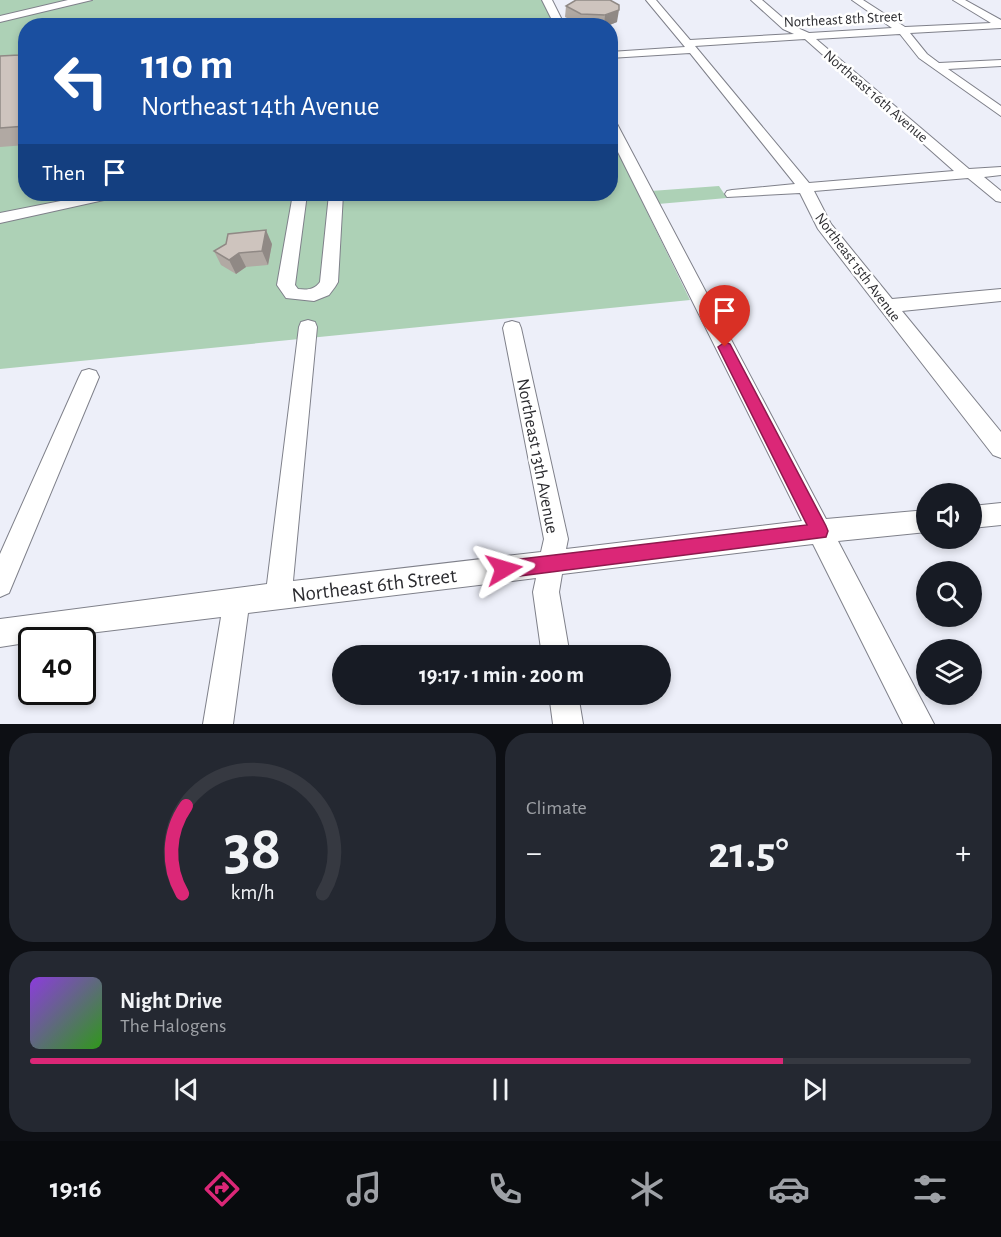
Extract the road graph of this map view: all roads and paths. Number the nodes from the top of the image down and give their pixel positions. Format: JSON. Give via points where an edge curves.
{"nodes":[{"id":1,"x":87,"y":0,"type":"edge"},
{"id":2,"x":547,"y":0,"type":"edge"},
{"id":3,"x":651,"y":0,"type":"edge"},
{"id":4,"x":756,"y":0,"type":"edge"},
{"id":5,"x":857,"y":0,"type":"edge"},
{"id":6,"x":958,"y":0,"type":"edge"},
{"id":7,"x":556,"y":18,"type":"edge"},
{"id":8,"x":0,"y":19,"type":"edge"},
{"id":9,"x":1001,"y":24,"type":"edge"},
{"id":10,"x":903,"y":31,"type":"junction"},
{"id":11,"x":807,"y":36,"type":"junction"},
{"id":12,"x":690,"y":46,"type":"junction"},
{"id":13,"x":618,"y":54,"type":"edge"},
{"id":14,"x":1001,"y":63,"type":"edge"},
{"id":15,"x":938,"y":66,"type":"junction"},
{"id":16,"x":1000,"y":111,"type":"edge"},
{"id":17,"x":618,"y":138,"type":"edge"},
{"id":18,"x":1001,"y":171,"type":"edge"},
{"id":19,"x":969,"y":174,"type":"junction"},
{"id":20,"x":803,"y":188,"type":"junction"},
{"id":21,"x":732,"y":194,"type":"dead end"},
{"id":22,"x":1001,"y":198,"type":"edge"},
{"id":23,"x":83,"y":201,"type":"edge"},
{"id":24,"x":299,"y":201,"type":"edge"},
{"id":25,"x":335,"y":201,"type":"edge"},
{"id":26,"x":0,"y":218,"type":"edge"},
{"id":27,"x":1001,"y":295,"type":"edge"},
{"id":28,"x":886,"y":306,"type":"junction"},
{"id":29,"x":308,"y":327,"type":"dead end"},
{"id":30,"x":512,"y":328,"type":"dead end"},
{"id":31,"x":89,"y":377,"type":"dead end"},
{"id":32,"x":1001,"y":448,"type":"edge"},
{"id":33,"x":1001,"y":514,"type":"edge"},
{"id":34,"x":982,"y":516,"type":"edge"},
{"id":35,"x":916,"y":522,"type":"edge"},
{"id":36,"x":820,"y":531,"type":"junction"},
{"id":37,"x":550,"y":564,"type":"junction"},
{"id":38,"x":0,"y":584,"type":"edge"},
{"id":39,"x":279,"y":596,"type":"junction"},
{"id":40,"x":237,"y":602,"type":"junction"},
{"id":41,"x":0,"y":633,"type":"edge"},
{"id":42,"x":554,"y":645,"type":"edge"},
{"id":43,"x":565,"y":705,"type":"edge"},
{"id":44,"x":218,"y":724,"type":"edge"},
{"id":45,"x":568,"y":724,"type":"edge"},
{"id":46,"x":919,"y":724,"type":"edge"}],
"edges":[{"from":1,"to":8,"type":"street"},
{"from":2,"to":7,"type":"street"},
{"from":3,"to":12,"type":"street","name":"Northeast 15th Avenue"},
{"from":4,"to":11,"type":"street","name":"Northeast 16th Avenue","via":[[787,27]]},
{"from":5,"to":10,"type":"street"},
{"from":6,"to":9,"type":"street"},
{"from":9,"to":10,"type":"street","name":"Northeast 8th Street"},
{"from":10,"to":11,"type":"street","name":"Northeast 8th Street"},
{"from":10,"to":15,"type":"street","via":[[923,56]]},
{"from":11,"to":12,"type":"street","name":"Northeast 8th Street"},
{"from":11,"to":19,"type":"street","name":"Northeast 16th Avenue"},
{"from":12,"to":13,"type":"street","name":"Northeast 8th Street"},
{"from":12,"to":20,"type":"street","name":"Northeast 15th Avenue","via":[[800,179]]},
{"from":14,"to":15,"type":"street"},
{"from":15,"to":16,"type":"street"},
{"from":17,"to":36,"type":"street"},
{"from":18,"to":19,"type":"street"},
{"from":19,"to":20,"type":"street"},
{"from":19,"to":22,"type":"street","name":"Northeast 16th Avenue"},
{"from":20,"to":21,"type":"street"},
{"from":20,"to":28,"type":"street","name":"Northeast 15th Avenue","via":[[824,226]]},
{"from":23,"to":26,"type":"street"},
{"from":24,"to":25,"type":"street","via":[[286,285],[292,294],[304,296],[327,289]]},
{"from":27,"to":28,"type":"street"},
{"from":28,"to":32,"type":"street","name":"Northeast 15th Avenue"},
{"from":29,"to":39,"type":"street"},
{"from":30,"to":37,"type":"street","name":"Northeast 13th Avenue","via":[[556,539]]},
{"from":31,"to":38,"type":"street"},
{"from":33,"to":34,"type":"street"},
{"from":35,"to":36,"type":"street","name":"Northeast 6th Street"},
{"from":36,"to":37,"type":"street","name":"Northeast 6th Street"},
{"from":36,"to":46,"type":"street"},
{"from":37,"to":39,"type":"street","name":"Northeast 6th Street"},
{"from":37,"to":42,"type":"street","name":"Northeast 13th Avenue","via":[[546,592]]},
{"from":39,"to":40,"type":"street","name":"Northeast 6th Street"},
{"from":40,"to":41,"type":"street","name":"Northeast 6th Street"},
{"from":40,"to":44,"type":"street"},
{"from":43,"to":45,"type":"street"}]}
